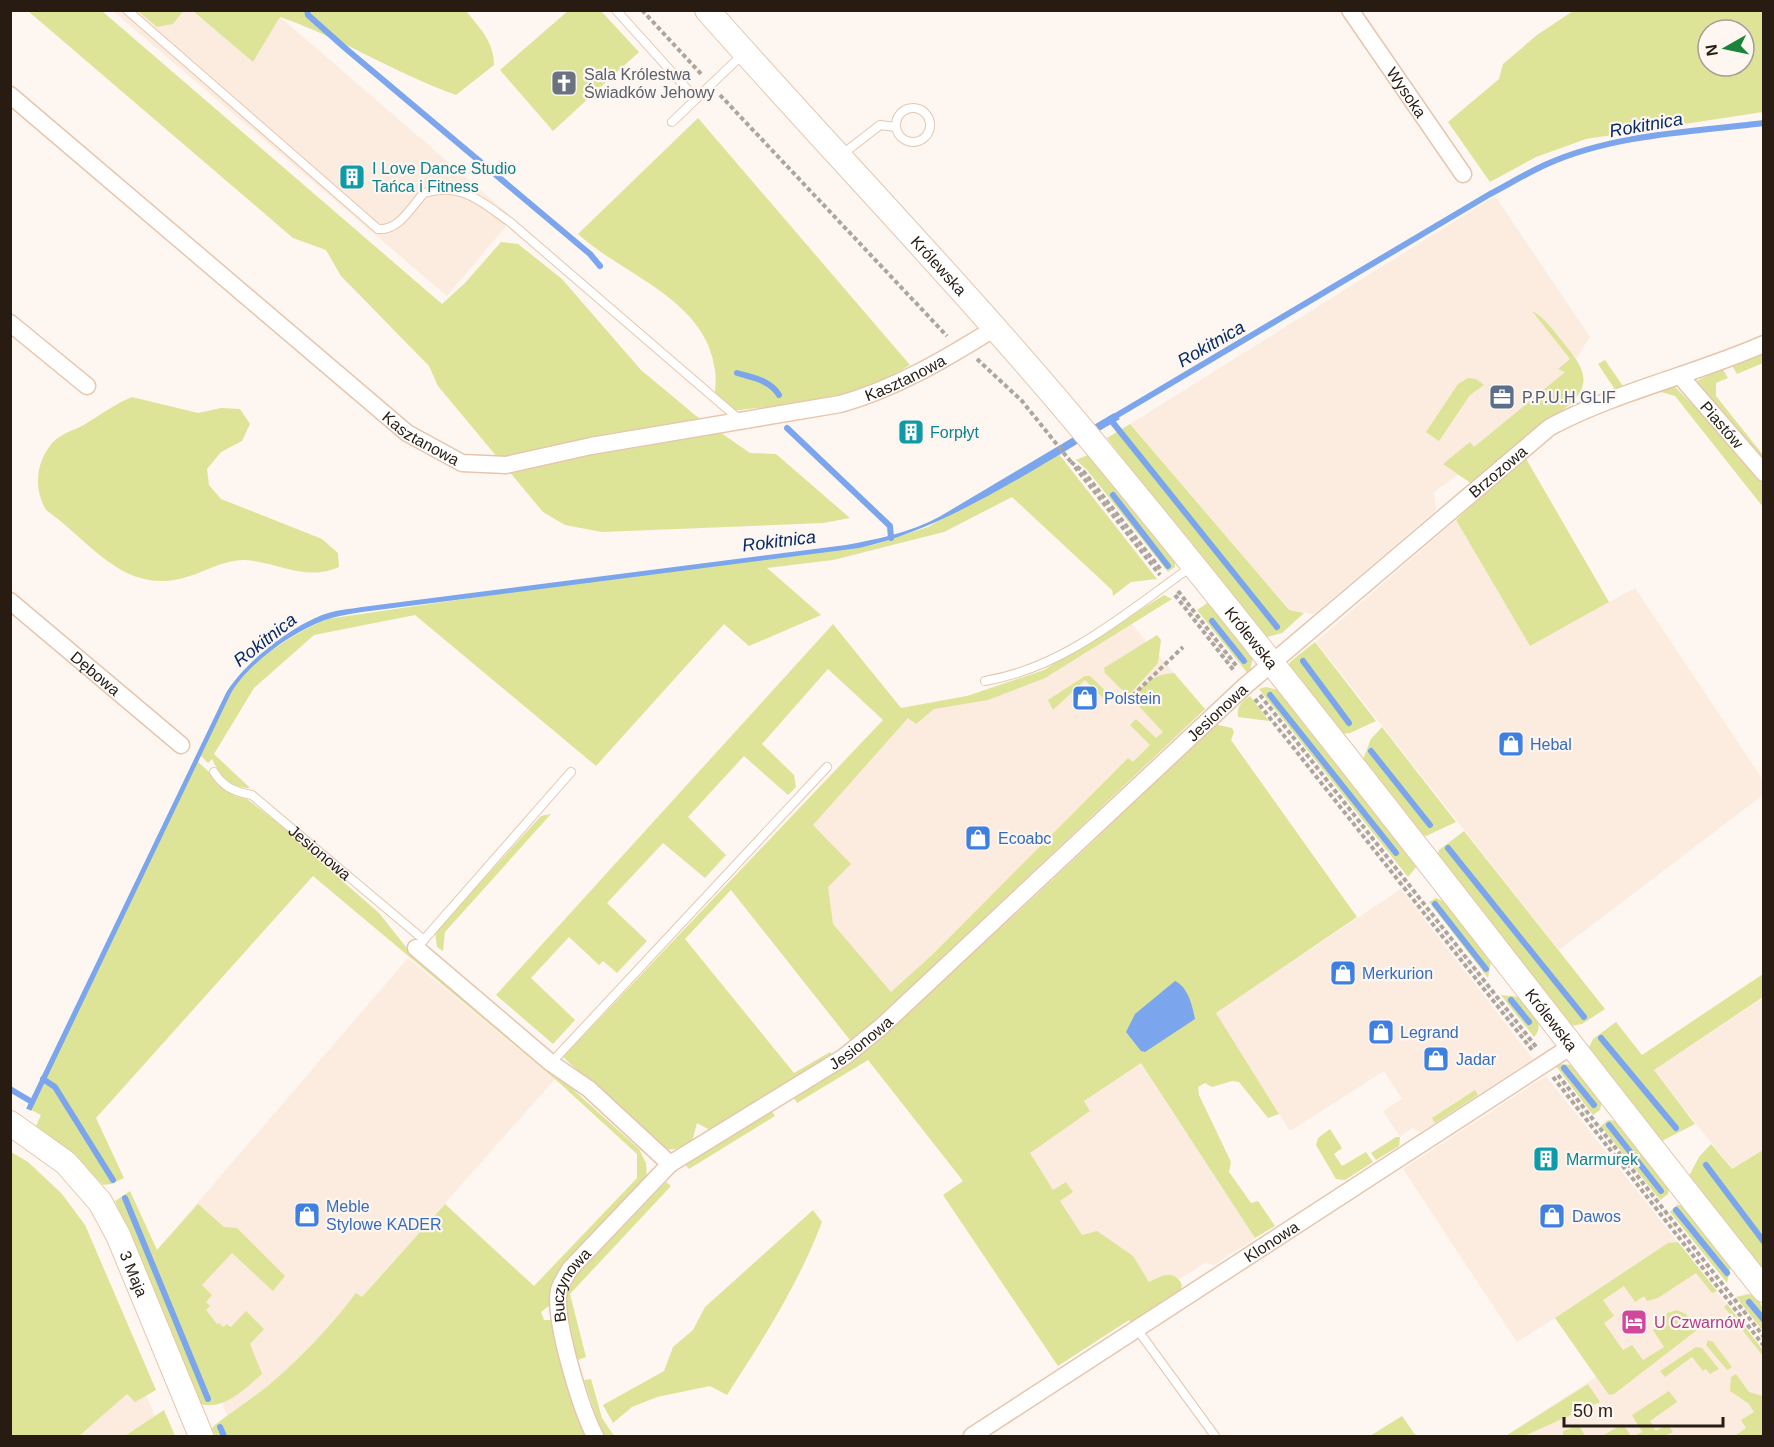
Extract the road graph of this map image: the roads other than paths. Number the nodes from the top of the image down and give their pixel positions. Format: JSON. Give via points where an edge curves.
{"nodes":[{"id":1,"x":127,"y":10,"type":"edge"},
{"id":2,"x":616,"y":10,"type":"edge"},
{"id":3,"x":707,"y":10,"type":"edge"},
{"id":4,"x":1350,"y":10,"type":"edge"},
{"id":5,"x":744,"y":52,"type":"junction"},
{"id":6,"x":10,"y":95,"type":"edge"},
{"id":7,"x":696,"y":99,"type":"junction"},
{"id":8,"x":672,"y":122,"type":"dead end"},
{"id":9,"x":896,"y":127,"type":"junction"},
{"id":10,"x":839,"y":156,"type":"junction"},
{"id":11,"x":1464,"y":174,"type":"dead end"},
{"id":12,"x":10,"y":323,"type":"edge"},
{"id":13,"x":995,"y":328,"type":"junction"},
{"id":14,"x":1764,"y":344,"type":"edge"},
{"id":15,"x":1681,"y":377,"type":"junction"},
{"id":16,"x":87,"y":386,"type":"dead end"},
{"id":17,"x":740,"y":420,"type":"junction"},
{"id":18,"x":1764,"y":472,"type":"edge"},
{"id":19,"x":1193,"y":566,"type":"junction"},
{"id":20,"x":10,"y":601,"type":"edge"},
{"id":21,"x":1272,"y":664,"type":"junction"},
{"id":22,"x":985,"y":681,"type":"dead end"},
{"id":23,"x":181,"y":745,"type":"dead end"},
{"id":24,"x":827,"y":767,"type":"dead end"},
{"id":25,"x":214,"y":772,"type":"dead end"},
{"id":26,"x":571,"y":772,"type":"dead end"},
{"id":27,"x":420,"y":944,"type":"junction"},
{"id":28,"x":1570,"y":1047,"type":"junction"},
{"id":29,"x":551,"y":1063,"type":"junction"},
{"id":30,"x":20,"y":1130,"type":"edge"},
{"id":31,"x":670,"y":1164,"type":"junction"},
{"id":32,"x":1764,"y":1290,"type":"edge"},
{"id":33,"x":1137,"y":1329,"type":"junction"},
{"id":34,"x":201,"y":1437,"type":"edge"},
{"id":35,"x":595,"y":1437,"type":"edge"},
{"id":36,"x":972,"y":1437,"type":"edge"},
{"id":37,"x":1215,"y":1437,"type":"edge"}],
"edges":[{"from":1,"to":17,"type":"lane","via":[[378,229],[388,230],[397,224],[424,192],[455,188],[476,198],[510,222]]},
{"from":2,"to":7,"type":"lane"},
{"from":3,"to":5,"type":"main road","name":"Królewska"},
{"from":4,"to":11,"type":"street","name":"Wysoka"},
{"from":5,"to":7,"type":"lane"},
{"from":5,"to":10,"type":"main road","name":"Królewska"},
{"from":6,"to":17,"type":"street","name":"Kasztanowa","via":[[407,433],[462,464],[506,465]]},
{"from":7,"to":8,"type":"lane"},
{"from":9,"to":9,"type":"lane","via":[[903,139],[916,142],[926,136],[929,128],[926,114],[915,108],[903,111]]},
{"from":9,"to":10,"type":"lane","via":[[880,125]]},
{"from":10,"to":13,"type":"main road","name":"Królewska"},
{"from":12,"to":16,"type":"street"},
{"from":13,"to":17,"type":"street","name":"Kasztanowa","via":[[873,395]]},
{"from":13,"to":19,"type":"main road","name":"Królewska"},
{"from":14,"to":15,"type":"street","name":"Brzozowa"},
{"from":15,"to":18,"type":"street","name":"Piastów"},
{"from":15,"to":21,"type":"street","name":"Brzozowa","via":[[1603,403],[1550,427]]},
{"from":19,"to":21,"type":"main road","name":"Królewska"},
{"from":19,"to":22,"type":"lane","via":[[1046,663]]},
{"from":20,"to":23,"type":"street","name":"Dębowa"},
{"from":21,"to":28,"type":"main road","name":"Królewska"},
{"from":21,"to":31,"type":"street","name":"Jesionowa","via":[[881,1027],[843,1057]]},
{"from":24,"to":29,"type":"lane"},
{"from":25,"to":27,"type":"lane","name":"Jesionowa","via":[[235,792],[252,795]]},
{"from":26,"to":27,"type":"lane"},
{"from":27,"to":29,"type":"street","name":"Jesionowa"},
{"from":28,"to":32,"type":"main road","name":"Królewska"},
{"from":28,"to":33,"type":"street","name":"Klonowa"},
{"from":29,"to":31,"type":"street","name":"Jesionowa","via":[[589,1089]]},
{"from":30,"to":34,"type":"main road","name":"3 Maja","via":[[78,1174],[110,1218]]},
{"from":31,"to":35,"type":"street","name":"Buczynowa","via":[[570,1269],[559,1291],[561,1326]]},
{"from":33,"to":36,"type":"street","name":"Klonowa"},
{"from":33,"to":37,"type":"lane"}]}
